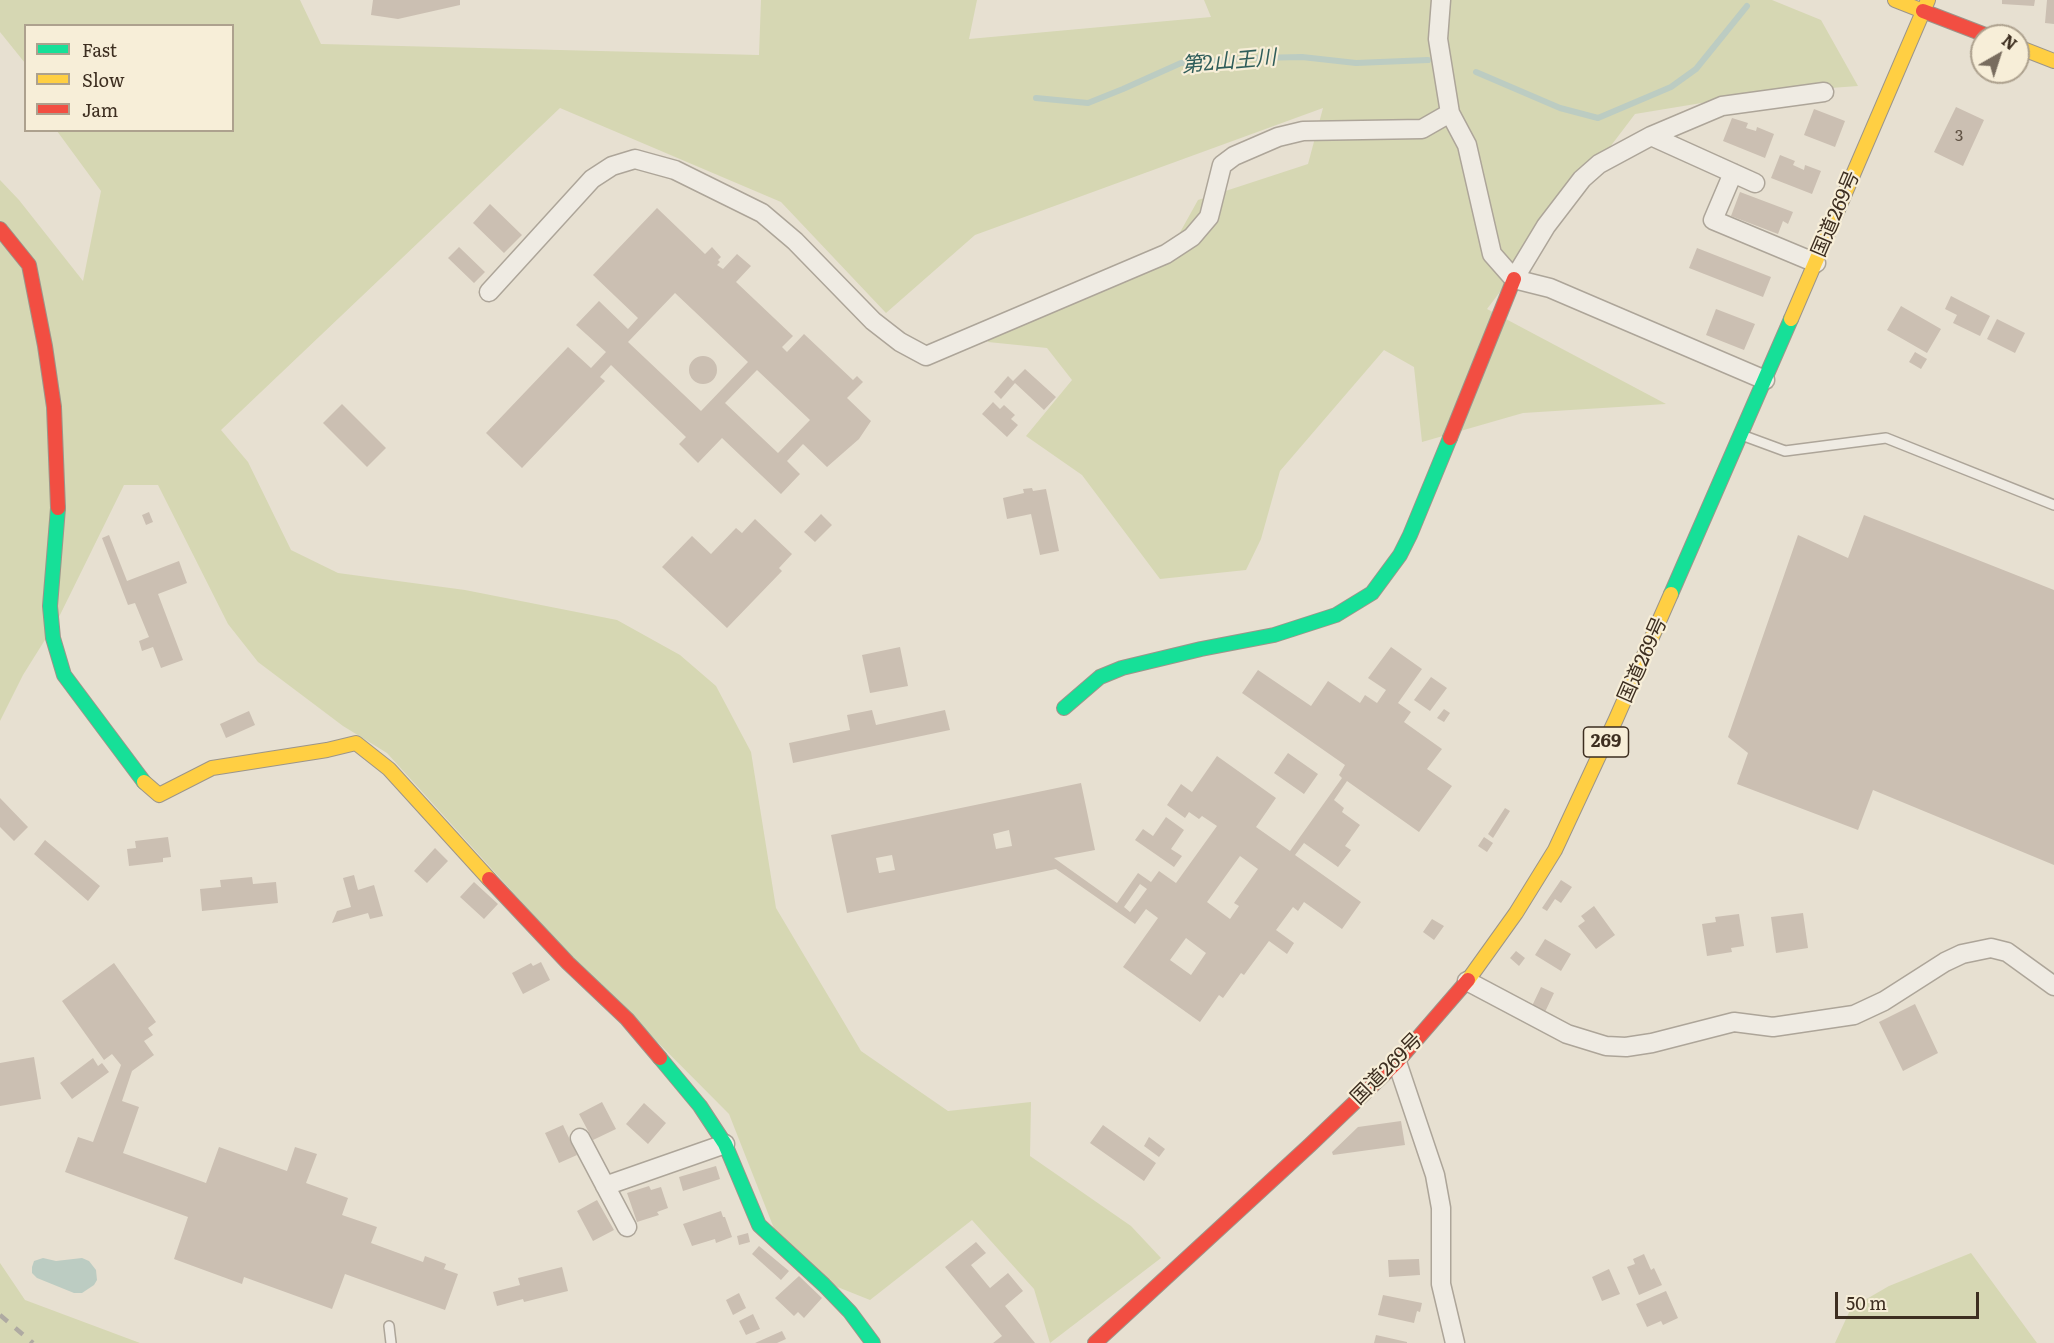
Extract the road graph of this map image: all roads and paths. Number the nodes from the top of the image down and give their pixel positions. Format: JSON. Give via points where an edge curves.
{"nodes":[{"id":1,"x":1441,"y":0,"type":"edge"},
{"id":2,"x":1895,"y":0,"type":"edge"},
{"id":3,"x":1926,"y":6,"type":"edge"},
{"id":4,"x":1970,"y":27,"type":"edge"},
{"id":5,"x":2030,"y":52,"type":"edge"},
{"id":6,"x":2054,"y":61,"type":"edge"},
{"id":7,"x":1824,"y":92,"type":"dead end"},
{"id":8,"x":1450,"y":113,"type":"junction"},
{"id":9,"x":1651,"y":136,"type":"junction"},
{"id":10,"x":1733,"y":172,"type":"junction"},
{"id":11,"x":1755,"y":183,"type":"dead end"},
{"id":12,"x":0,"y":229,"type":"edge"},
{"id":13,"x":1816,"y":263,"type":"junction"},
{"id":14,"x":1514,"y":279,"type":"junction"},
{"id":15,"x":489,"y":292,"type":"dead end"},
{"id":16,"x":1766,"y":380,"type":"junction"},
{"id":17,"x":1742,"y":435,"type":"junction"},
{"id":18,"x":2054,"y":506,"type":"edge"},
{"id":19,"x":1064,"y":708,"type":"dead end"},
{"id":20,"x":1467,"y":981,"type":"junction"},
{"id":21,"x":2054,"y":986,"type":"edge"},
{"id":22,"x":1397,"y":1062,"type":"junction"},
{"id":23,"x":580,"y":1138,"type":"dead end"},
{"id":24,"x":725,"y":1144,"type":"junction"},
{"id":25,"x":605,"y":1186,"type":"junction"},
{"id":26,"x":627,"y":1227,"type":"dead end"},
{"id":27,"x":389,"y":1326,"type":"dead end"},
{"id":28,"x":391,"y":1343,"type":"edge"},
{"id":29,"x":873,"y":1343,"type":"edge"},
{"id":30,"x":1095,"y":1343,"type":"edge"},
{"id":31,"x":1455,"y":1343,"type":"edge"}],
"edges":[{"from":1,"to":8,"type":"street","via":[[1438,39]]},
{"from":2,"to":3,"type":"main road"},
{"from":3,"to":4,"type":"main road"},
{"from":3,"to":13,"type":"main road","name":"国道269号","number":"269"},
{"from":5,"to":6,"type":"main road"},
{"from":7,"to":9,"type":"street","via":[[1722,106]]},
{"from":8,"to":14,"type":"street","via":[[1467,145],[1492,254]]},
{"from":8,"to":15,"type":"street","via":[[1422,129],[1303,131],[1234,156],[1222,165],[1209,217],[1192,237],[1166,254],[926,356],[873,321],[762,213],[675,170],[635,159],[612,166],[592,179]]},
{"from":9,"to":10,"type":"street"},
{"from":9,"to":14,"type":"street","via":[[1599,164],[1582,179],[1546,226]]},
{"from":10,"to":11,"type":"street"},
{"from":10,"to":13,"type":"street","via":[[1713,220]]},
{"from":12,"to":24,"type":"main road","via":[[29,265],[54,407],[57,516],[50,606],[53,638],[64,675],[144,782],[159,795],[212,768],[356,743],[389,770],[513,906],[627,1019],[700,1106]]},
{"from":13,"to":16,"type":"main road","name":"国道269号","number":"269"},
{"from":14,"to":16,"type":"street","via":[[1550,288]]},
{"from":14,"to":19,"type":"main road","via":[[1410,535],[1372,592],[1336,615],[1274,635],[1122,668],[1100,677]]},
{"from":16,"to":17,"type":"main road","name":"国道269号","number":"269"},
{"from":17,"to":18,"type":"lane","via":[[1785,451],[1886,438]]},
{"from":17,"to":20,"type":"main road","name":"国道269号","number":"269","via":[[1565,829],[1516,914]]},
{"from":20,"to":21,"type":"street","via":[[1567,1034],[1606,1046],[1626,1047],[1734,1022],[1793,1026],[1854,1015],[1884,1002],[1945,962],[1991,948],[2007,952]]},
{"from":20,"to":22,"type":"main road","name":"国道269号","number":"269"},
{"from":22,"to":30,"type":"main road","name":"国道269号","number":"269"},
{"from":22,"to":31,"type":"street","via":[[1435,1175],[1441,1208],[1441,1284]]},
{"from":23,"to":25,"type":"street"},
{"from":24,"to":25,"type":"street"},
{"from":24,"to":29,"type":"main road","via":[[759,1225],[824,1285]]},
{"from":25,"to":26,"type":"street"},
{"from":27,"to":28,"type":"lane"}]}
